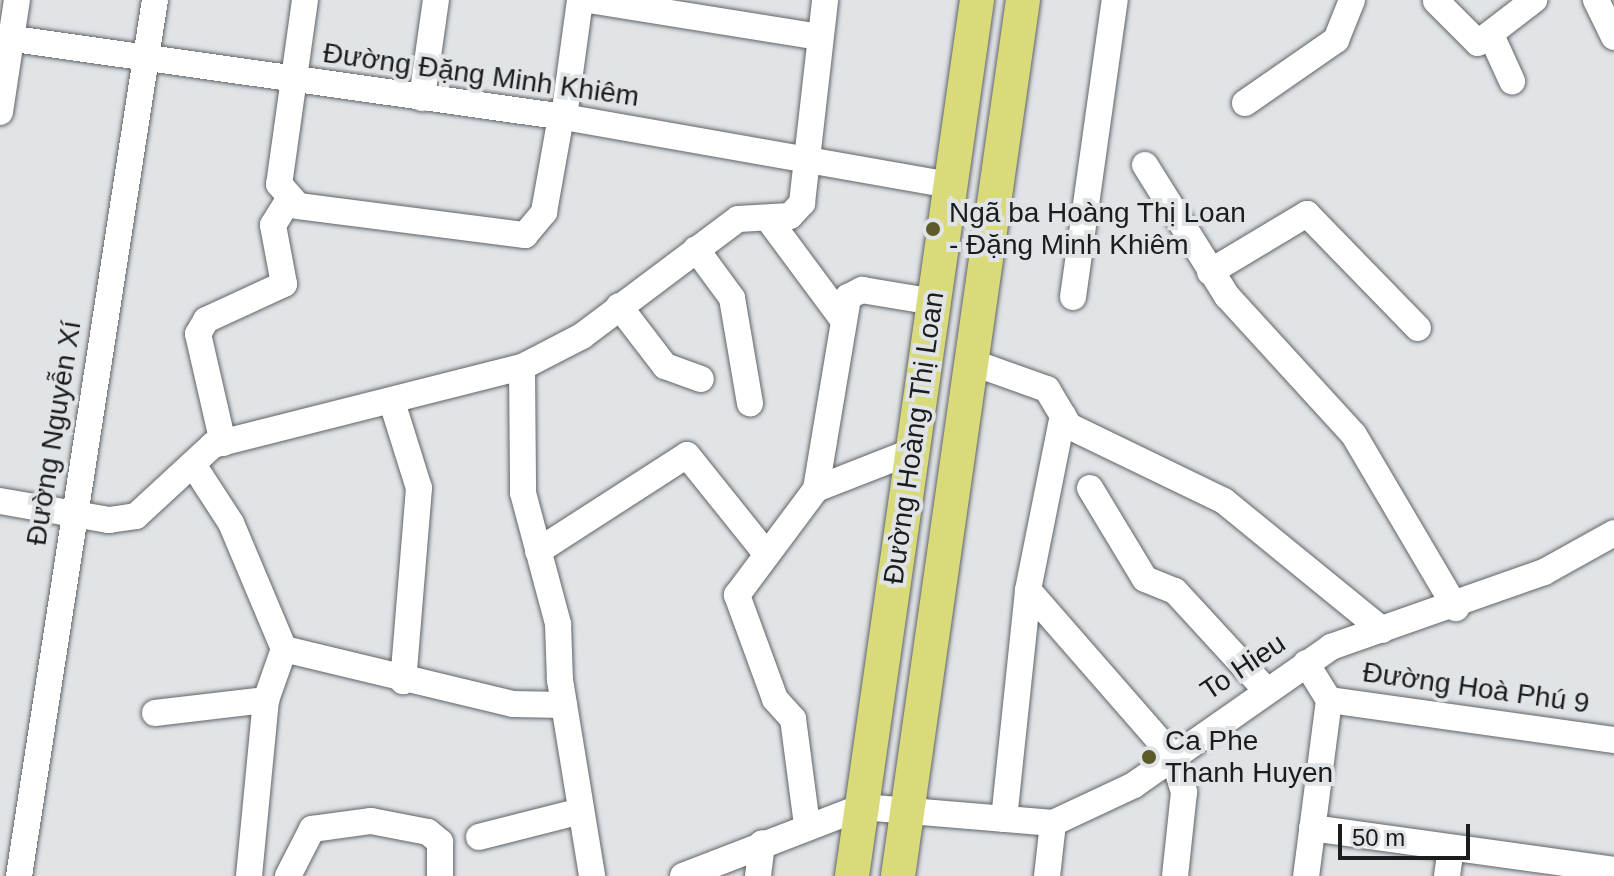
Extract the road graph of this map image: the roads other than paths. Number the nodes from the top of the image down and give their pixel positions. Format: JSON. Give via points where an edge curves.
{"nodes":[{"id":1,"x":17,"y":0,"type":"edge"},
{"id":2,"x":155,"y":0,"type":"edge"},
{"id":3,"x":305,"y":0,"type":"edge"},
{"id":4,"x":436,"y":0,"type":"edge"},
{"id":5,"x":580,"y":0,"type":"edge"},
{"id":6,"x":589,"y":0,"type":"edge"},
{"id":7,"x":825,"y":0,"type":"edge"},
{"id":8,"x":977,"y":0,"type":"edge"},
{"id":9,"x":1023,"y":0,"type":"edge"},
{"id":10,"x":1115,"y":0,"type":"edge"},
{"id":11,"x":1352,"y":0,"type":"edge"},
{"id":12,"x":1534,"y":0,"type":"edge"},
{"id":13,"x":1596,"y":0,"type":"edge"},
{"id":14,"x":1436,"y":1,"type":"edge"},
{"id":15,"x":1491,"y":35,"type":"junction"},
{"id":16,"x":820,"y":37,"type":"junction"},
{"id":17,"x":1614,"y":37,"type":"edge"},
{"id":18,"x":6,"y":38,"type":"edge"},
{"id":19,"x":147,"y":60,"type":"junction"},
{"id":20,"x":293,"y":80,"type":"junction"},
{"id":21,"x":1512,"y":81,"type":"dead end"},
{"id":22,"x":422,"y":98,"type":"junction"},
{"id":23,"x":1245,"y":103,"type":"dead end"},
{"id":24,"x":0,"y":112,"type":"edge"},
{"id":25,"x":563,"y":117,"type":"junction"},
{"id":26,"x":802,"y":159,"type":"junction"},
{"id":27,"x":1145,"y":165,"type":"dead end"},
{"id":28,"x":951,"y":185,"type":"junction"},
{"id":29,"x":288,"y":201,"type":"junction"},
{"id":30,"x":769,"y":220,"type":"junction"},
{"id":31,"x":696,"y":249,"type":"junction"},
{"id":32,"x":1210,"y":272,"type":"junction"},
{"id":33,"x":1073,"y":297,"type":"dead end"},
{"id":34,"x":934,"y":302,"type":"junction"},
{"id":35,"x":619,"y":306,"type":"junction"},
{"id":36,"x":841,"y":317,"type":"junction"},
{"id":37,"x":1418,"y":328,"type":"dead end"},
{"id":38,"x":971,"y":362,"type":"junction"},
{"id":39,"x":522,"y":367,"type":"junction"},
{"id":40,"x":701,"y":379,"type":"dead end"},
{"id":41,"x":392,"y":402,"type":"junction"},
{"id":42,"x":750,"y":403,"type":"dead end"},
{"id":43,"x":1063,"y":415,"type":"junction"},
{"id":44,"x":223,"y":443,"type":"junction"},
{"id":45,"x":913,"y":451,"type":"junction"},
{"id":46,"x":194,"y":466,"type":"junction"},
{"id":47,"x":1090,"y":488,"type":"dead end"},
{"id":48,"x":816,"y":489,"type":"junction"},
{"id":49,"x":0,"y":501,"type":"edge"},
{"id":50,"x":74,"y":511,"type":"junction"},
{"id":51,"x":1614,"y":533,"type":"edge"},
{"id":52,"x":538,"y":551,"type":"junction"},
{"id":53,"x":764,"y":551,"type":"junction"},
{"id":54,"x":1028,"y":590,"type":"junction"},
{"id":55,"x":1456,"y":608,"type":"junction"},
{"id":56,"x":1382,"y":630,"type":"junction"},
{"id":57,"x":284,"y":649,"type":"junction"},
{"id":58,"x":1306,"y":663,"type":"junction"},
{"id":59,"x":403,"y":681,"type":"junction"},
{"id":60,"x":1265,"y":689,"type":"junction"},
{"id":61,"x":562,"y":692,"type":"junction"},
{"id":62,"x":266,"y":700,"type":"junction"},
{"id":63,"x":1329,"y":700,"type":"junction"},
{"id":64,"x":155,"y":713,"type":"dead end"},
{"id":65,"x":1614,"y":740,"type":"edge"},
{"id":66,"x":1173,"y":756,"type":"junction"},
{"id":67,"x":862,"y":807,"type":"junction"},
{"id":68,"x":581,"y":811,"type":"junction"},
{"id":69,"x":907,"y":811,"type":"junction"},
{"id":70,"x":1004,"y":819,"type":"junction"},
{"id":71,"x":1053,"y":823,"type":"junction"},
{"id":72,"x":807,"y":825,"type":"junction"},
{"id":73,"x":1312,"y":828,"type":"junction"},
{"id":74,"x":479,"y":837,"type":"dead end"},
{"id":75,"x":762,"y":843,"type":"junction"},
{"id":76,"x":1451,"y":848,"type":"junction"},
{"id":77,"x":1614,"y":870,"type":"edge"},
{"id":78,"x":19,"y":876,"type":"edge"},
{"id":79,"x":249,"y":876,"type":"edge"},
{"id":80,"x":288,"y":876,"type":"edge"},
{"id":81,"x":440,"y":876,"type":"edge"},
{"id":82,"x":592,"y":876,"type":"edge"},
{"id":83,"x":683,"y":876,"type":"edge"},
{"id":84,"x":758,"y":876,"type":"edge"},
{"id":85,"x":852,"y":876,"type":"edge"},
{"id":86,"x":898,"y":876,"type":"edge"},
{"id":87,"x":1047,"y":876,"type":"edge"},
{"id":88,"x":1175,"y":876,"type":"edge"},
{"id":89,"x":1306,"y":876,"type":"edge"},
{"id":90,"x":1447,"y":876,"type":"edge"}],
"edges":[{"from":1,"to":18,"type":"street"},
{"from":2,"to":19,"type":"street","name":"Đường Nguyễn Xí"},
{"from":3,"to":20,"type":"street"},
{"from":4,"to":22,"type":"street"},
{"from":5,"to":25,"type":"street"},
{"from":6,"to":16,"type":"street"},
{"from":7,"to":16,"type":"street"},
{"from":8,"to":28,"type":"main road","name":"Đường Hoàng Thị Loan"},
{"from":9,"to":38,"type":"main road","name":"Đường Hoàng Thị Loan"},
{"from":10,"to":33,"type":"street"},
{"from":11,"to":23,"type":"street","via":[[1336,40]]},
{"from":12,"to":15,"type":"street"},
{"from":13,"to":17,"type":"street"},
{"from":14,"to":15,"type":"street","via":[[1478,43]]},
{"from":15,"to":21,"type":"street"},
{"from":16,"to":26,"type":"street"},
{"from":18,"to":19,"type":"street","name":"Đường Đặng Minh Khiêm"},
{"from":18,"to":24,"type":"street"},
{"from":19,"to":20,"type":"street","name":"Đường Đặng Minh Khiêm"},
{"from":19,"to":50,"type":"street","name":"Đường Nguyễn Xí"},
{"from":20,"to":22,"type":"street","name":"Đường Đặng Minh Khiêm"},
{"from":20,"to":29,"type":"street","via":[[279,184]]},
{"from":22,"to":25,"type":"street","name":"Đường Đặng Minh Khiêm"},
{"from":25,"to":26,"type":"street","name":"Đường Đặng Minh Khiêm"},
{"from":25,"to":29,"type":"street","via":[[544,212],[525,235],[406,224]]},
{"from":26,"to":28,"type":"street","name":"Đường Đặng Minh Khiêm"},
{"from":26,"to":30,"type":"street","via":[[802,203],[785,219]]},
{"from":27,"to":32,"type":"street"},
{"from":28,"to":34,"type":"main road","name":"Đường Hoàng Thị Loan"},
{"from":29,"to":44,"type":"street","via":[[273,225],[284,284],[206,320],[198,334]]},
{"from":30,"to":31,"type":"street","via":[[748,214]]},
{"from":30,"to":36,"type":"street"},
{"from":31,"to":35,"type":"street"},
{"from":31,"to":42,"type":"street","via":[[732,298]]},
{"from":32,"to":37,"type":"street","via":[[1307,214]]},
{"from":32,"to":55,"type":"street","via":[[1354,435]]},
{"from":34,"to":36,"type":"street","via":[[862,290],[848,297]]},
{"from":34,"to":45,"type":"main road","name":"Đường Hoàng Thị Loan"},
{"from":35,"to":39,"type":"street"},
{"from":35,"to":40,"type":"street","via":[[665,366]]},
{"from":36,"to":48,"type":"street"},
{"from":38,"to":43,"type":"street","via":[[1047,389]]},
{"from":38,"to":69,"type":"main road","name":"Đường Hoàng Thị Loan"},
{"from":39,"to":41,"type":"street"},
{"from":39,"to":52,"type":"street","via":[[521,469]]},
{"from":41,"to":44,"type":"street"},
{"from":41,"to":59,"type":"street","via":[[419,488]]},
{"from":43,"to":54,"type":"street"},
{"from":43,"to":56,"type":"street","via":[[1069,426],[1224,501]]},
{"from":44,"to":46,"type":"street","via":[[204,450]]},
{"from":45,"to":48,"type":"street"},
{"from":45,"to":67,"type":"main road","name":"Đường Hoàng Thị Loan"},
{"from":46,"to":50,"type":"street","via":[[136,516],[109,520]]},
{"from":46,"to":57,"type":"street","via":[[231,523]]},
{"from":47,"to":60,"type":"street","via":[[1145,579],[1175,591]]},
{"from":48,"to":53,"type":"street"},
{"from":49,"to":50,"type":"street"},
{"from":50,"to":78,"type":"street","name":"Đường Nguyễn Xí"},
{"from":51,"to":55,"type":"street","name":"To Hieu","via":[[1544,572]]},
{"from":52,"to":53,"type":"street","via":[[687,455]]},
{"from":52,"to":61,"type":"street","via":[[558,624]]},
{"from":53,"to":72,"type":"street","via":[[740,586],[737,609],[775,699],[793,719]]},
{"from":54,"to":66,"type":"street"},
{"from":54,"to":70,"type":"street"},
{"from":55,"to":56,"type":"street","name":"To Hieu"},
{"from":56,"to":58,"type":"street","name":"To Hieu"},
{"from":57,"to":59,"type":"street"},
{"from":57,"to":62,"type":"street"},
{"from":58,"to":60,"type":"street","name":"To Hieu"},
{"from":58,"to":63,"type":"street"},
{"from":59,"to":61,"type":"street","via":[[513,704]]},
{"from":60,"to":66,"type":"street","name":"To Hieu"},
{"from":61,"to":68,"type":"street"},
{"from":62,"to":64,"type":"street"},
{"from":62,"to":79,"type":"street"},
{"from":63,"to":65,"type":"street","name":"Đường Hoà Phú 9"},
{"from":63,"to":73,"type":"street"},
{"from":66,"to":71,"type":"street","name":"To Hieu","via":[[1101,804]]},
{"from":66,"to":88,"type":"street","via":[[1184,792]]},
{"from":67,"to":69,"type":"street","name":"To Hieu"},
{"from":67,"to":72,"type":"street"},
{"from":67,"to":85,"type":"main road","name":"Đường Hoàng Thị Loan"},
{"from":68,"to":74,"type":"street"},
{"from":68,"to":82,"type":"street"},
{"from":69,"to":70,"type":"street","name":"To Hieu"},
{"from":69,"to":86,"type":"main road","name":"Đường Hoàng Thị Loan"},
{"from":70,"to":71,"type":"street","name":"To Hieu"},
{"from":71,"to":87,"type":"street"},
{"from":72,"to":75,"type":"street"},
{"from":73,"to":76,"type":"street"},
{"from":73,"to":89,"type":"street"},
{"from":75,"to":83,"type":"street"},
{"from":75,"to":84,"type":"street"},
{"from":76,"to":77,"type":"street"},
{"from":76,"to":90,"type":"street"},
{"from":80,"to":81,"type":"street","via":[[312,829],[371,821],[415,825],[434,837]]}]}
